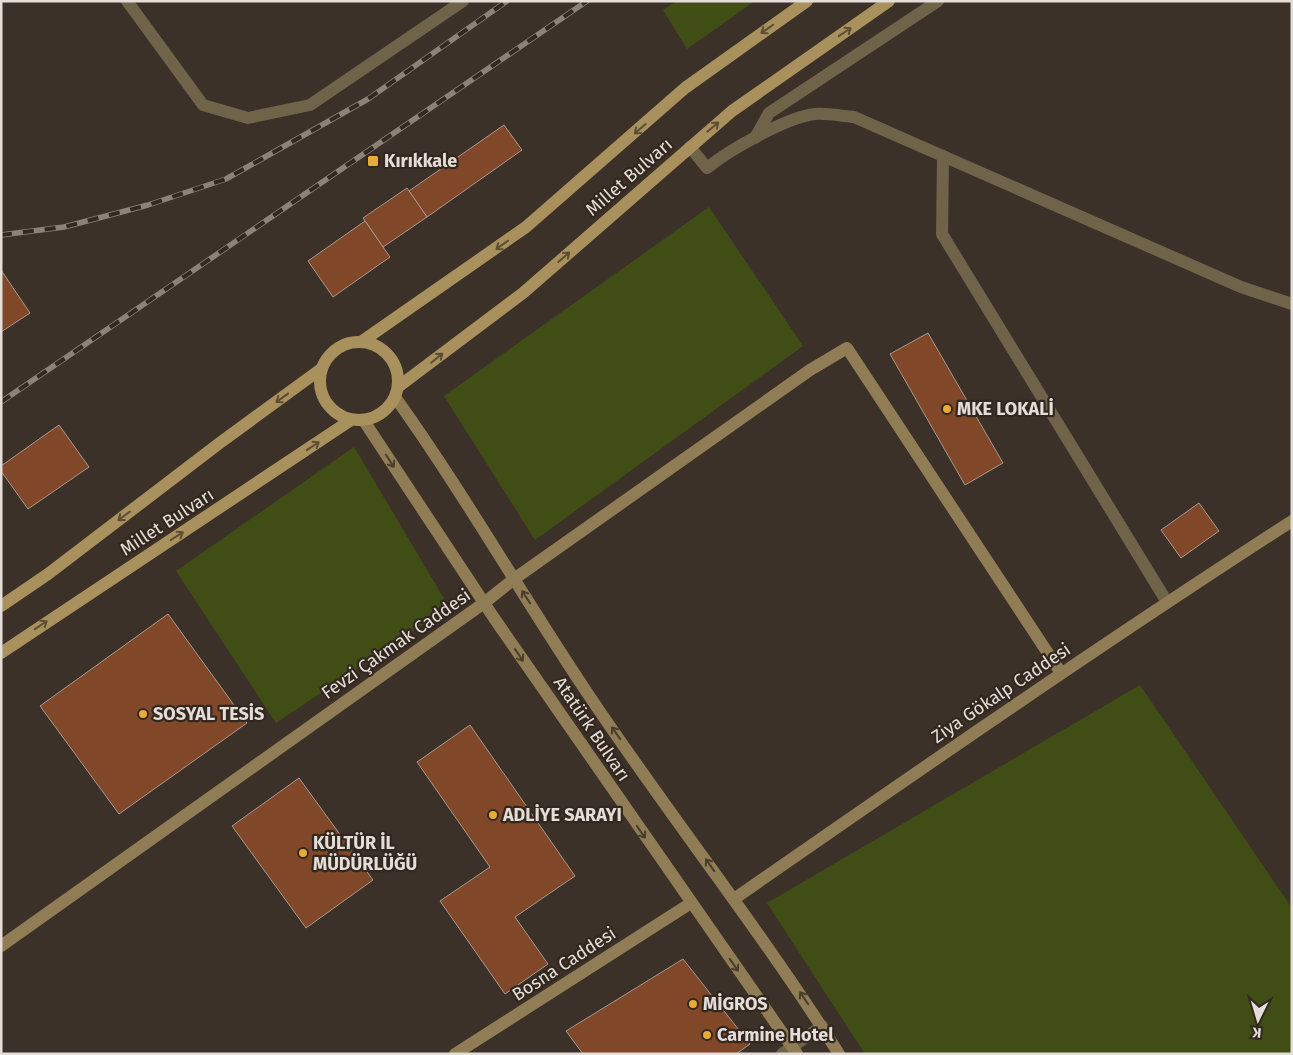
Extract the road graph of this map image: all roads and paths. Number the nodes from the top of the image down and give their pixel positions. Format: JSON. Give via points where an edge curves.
{"nodes":[{"id":1,"x":127,"y":1,"type":"edge"},
{"id":2,"x":463,"y":1,"type":"edge"},
{"id":3,"x":807,"y":1,"type":"edge"},
{"id":4,"x":889,"y":1,"type":"edge"},
{"id":5,"x":938,"y":1,"type":"edge"},
{"id":6,"x":755,"y":138,"type":"junction"},
{"id":7,"x":690,"y":147,"type":"junction"},
{"id":8,"x":943,"y":156,"type":"junction"},
{"id":9,"x":1292,"y":304,"type":"edge"},
{"id":10,"x":361,"y":342,"type":"junction"},
{"id":11,"x":321,"y":369,"type":"junction"},
{"id":12,"x":397,"y":392,"type":"junction"},
{"id":13,"x":351,"y":420,"type":"junction"},
{"id":14,"x":364,"y":421,"type":"junction"},
{"id":15,"x":1292,"y":521,"type":"edge"},
{"id":16,"x":514,"y":579,"type":"junction"},
{"id":17,"x":1167,"y":602,"type":"junction"},
{"id":18,"x":484,"y":603,"type":"junction"},
{"id":19,"x":1,"y":606,"type":"edge"},
{"id":20,"x":1,"y":653,"type":"edge"},
{"id":21,"x":1061,"y":674,"type":"junction"},
{"id":22,"x":734,"y":899,"type":"junction"},
{"id":23,"x":691,"y":903,"type":"junction"},
{"id":24,"x":1,"y":946,"type":"edge"},
{"id":25,"x":822,"y":1026,"type":"junction"},
{"id":26,"x":790,"y":1052,"type":"edge"},
{"id":27,"x":455,"y":1054,"type":"edge"},
{"id":28,"x":839,"y":1054,"type":"edge"}],
"edges":[{"from":1,"to":2,"type":"street","via":[[203,105],[248,118],[310,105]]},
{"from":3,"to":10,"type":"main road","name":"Millet Bulvarı","one_way":true,"via":[[685,88],[526,227]]},
{"from":7,"to":4,"type":"main road","name":"Millet Bulvarı","one_way":true,"via":[[757,92]]},
{"from":5,"to":6,"type":"street","via":[[769,113]]},
{"from":6,"to":7,"type":"street","via":[[727,151],[707,168]]},
{"from":6,"to":8,"type":"street","via":[[815,114],[854,117]]},
{"from":12,"to":7,"type":"main road","name":"Millet Bulvarı","one_way":true,"via":[[523,293]]},
{"from":8,"to":9,"type":"street","via":[[1241,287]]},
{"from":8,"to":17,"type":"street","via":[[942,234]]},
{"from":10,"to":11,"type":"main road","name":"Millet Bulvarı","via":[[336,348]]},
{"from":10,"to":12,"type":"main road","via":[[374,344],[393,360],[398,372]]},
{"from":11,"to":13,"type":"main road","via":[[320,388],[328,406]]},
{"from":11,"to":19,"type":"main road","name":"Millet Bulvarı","one_way":true},
{"from":12,"to":14,"type":"main road","name":"Millet Bulvarı","via":[[388,409]]},
{"from":12,"to":16,"type":"street"},
{"from":13,"to":14,"type":"main road"},
{"from":20,"to":13,"type":"main road","name":"Millet Bulvarı","one_way":true},
{"from":14,"to":18,"type":"street","name":"Atatürk Bulvarı","one_way":true},
{"from":15,"to":17,"type":"street","name":"Ziya Gökalp Caddesi"},
{"from":16,"to":18,"type":"street","name":"Fevzi Çakmak Caddesi"},
{"from":16,"to":21,"type":"street","name":"Fevzi Çakmak Caddesi","via":[[810,370],[847,348]]},
{"from":22,"to":16,"type":"street","one_way":true,"via":[[587,692]]},
{"from":17,"to":21,"type":"street","name":"Ziya Gökalp Caddesi"},
{"from":18,"to":23,"type":"street","name":"Atatürk Bulvarı","one_way":true},
{"from":18,"to":24,"type":"street","name":"Fevzi Çakmak Caddesi"},
{"from":21,"to":22,"type":"street","name":"Ziya Gökalp Caddesi"},
{"from":25,"to":22,"type":"street","one_way":true},
{"from":23,"to":26,"type":"street","name":"Atatürk Bulvarı","one_way":true},
{"from":23,"to":27,"type":"street","name":"Bosna Caddesi"},
{"from":25,"to":26,"type":"street"},
{"from":25,"to":28,"type":"street"}]}
